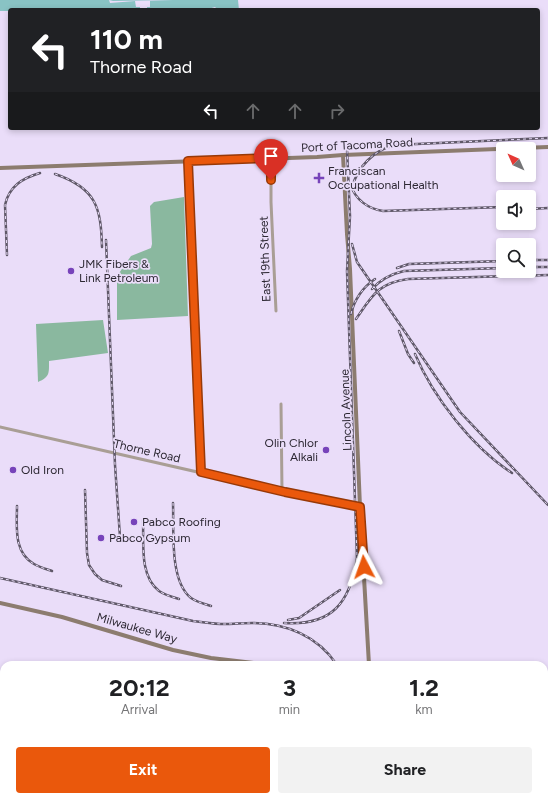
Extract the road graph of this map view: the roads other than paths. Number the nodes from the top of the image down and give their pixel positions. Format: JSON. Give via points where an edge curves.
{"nodes":[{"id":1,"x":548,"y":147,"type":"edge"},
{"id":2,"x":343,"y":154,"type":"junction"},
{"id":3,"x":271,"y":158,"type":"junction"},
{"id":4,"x":188,"y":161,"type":"junction"},
{"id":5,"x":0,"y":168,"type":"edge"},
{"id":6,"x":276,"y":311,"type":"dead end"},
{"id":7,"x":281,"y":404,"type":"dead end"},
{"id":8,"x":0,"y":427,"type":"edge"},
{"id":9,"x":201,"y":472,"type":"junction"},
{"id":10,"x":282,"y":491,"type":"junction"},
{"id":11,"x":360,"y":507,"type":"junction"},
{"id":12,"x":0,"y":603,"type":"edge"},
{"id":13,"x":236,"y":661,"type":"edge"},
{"id":14,"x":369,"y":661,"type":"edge"}],
"edges":[{"from":1,"to":2,"type":"street","name":"Port of Tacoma Road"},
{"from":2,"to":3,"type":"street","name":"Port of Tacoma Road"},
{"from":2,"to":11,"type":"street","name":"Lincoln Avenue","via":[[351,275]]},
{"from":3,"to":4,"type":"street","name":"Port of Tacoma Road"},
{"from":3,"to":6,"type":"street","name":"East 19th Street"},
{"from":4,"to":5,"type":"street","name":"Port of Tacoma Road"},
{"from":4,"to":9,"type":"street"},
{"from":7,"to":10,"type":"street"},
{"from":8,"to":9,"type":"street","name":"Thorne Road"},
{"from":9,"to":10,"type":"street","name":"Thorne Road"},
{"from":10,"to":11,"type":"street","name":"Thorne Road"},
{"from":11,"to":14,"type":"street","name":"Lincoln Avenue"},
{"from":12,"to":13,"type":"street","name":"Milwaukee Way","via":[[62,617],[173,650]]}]}
